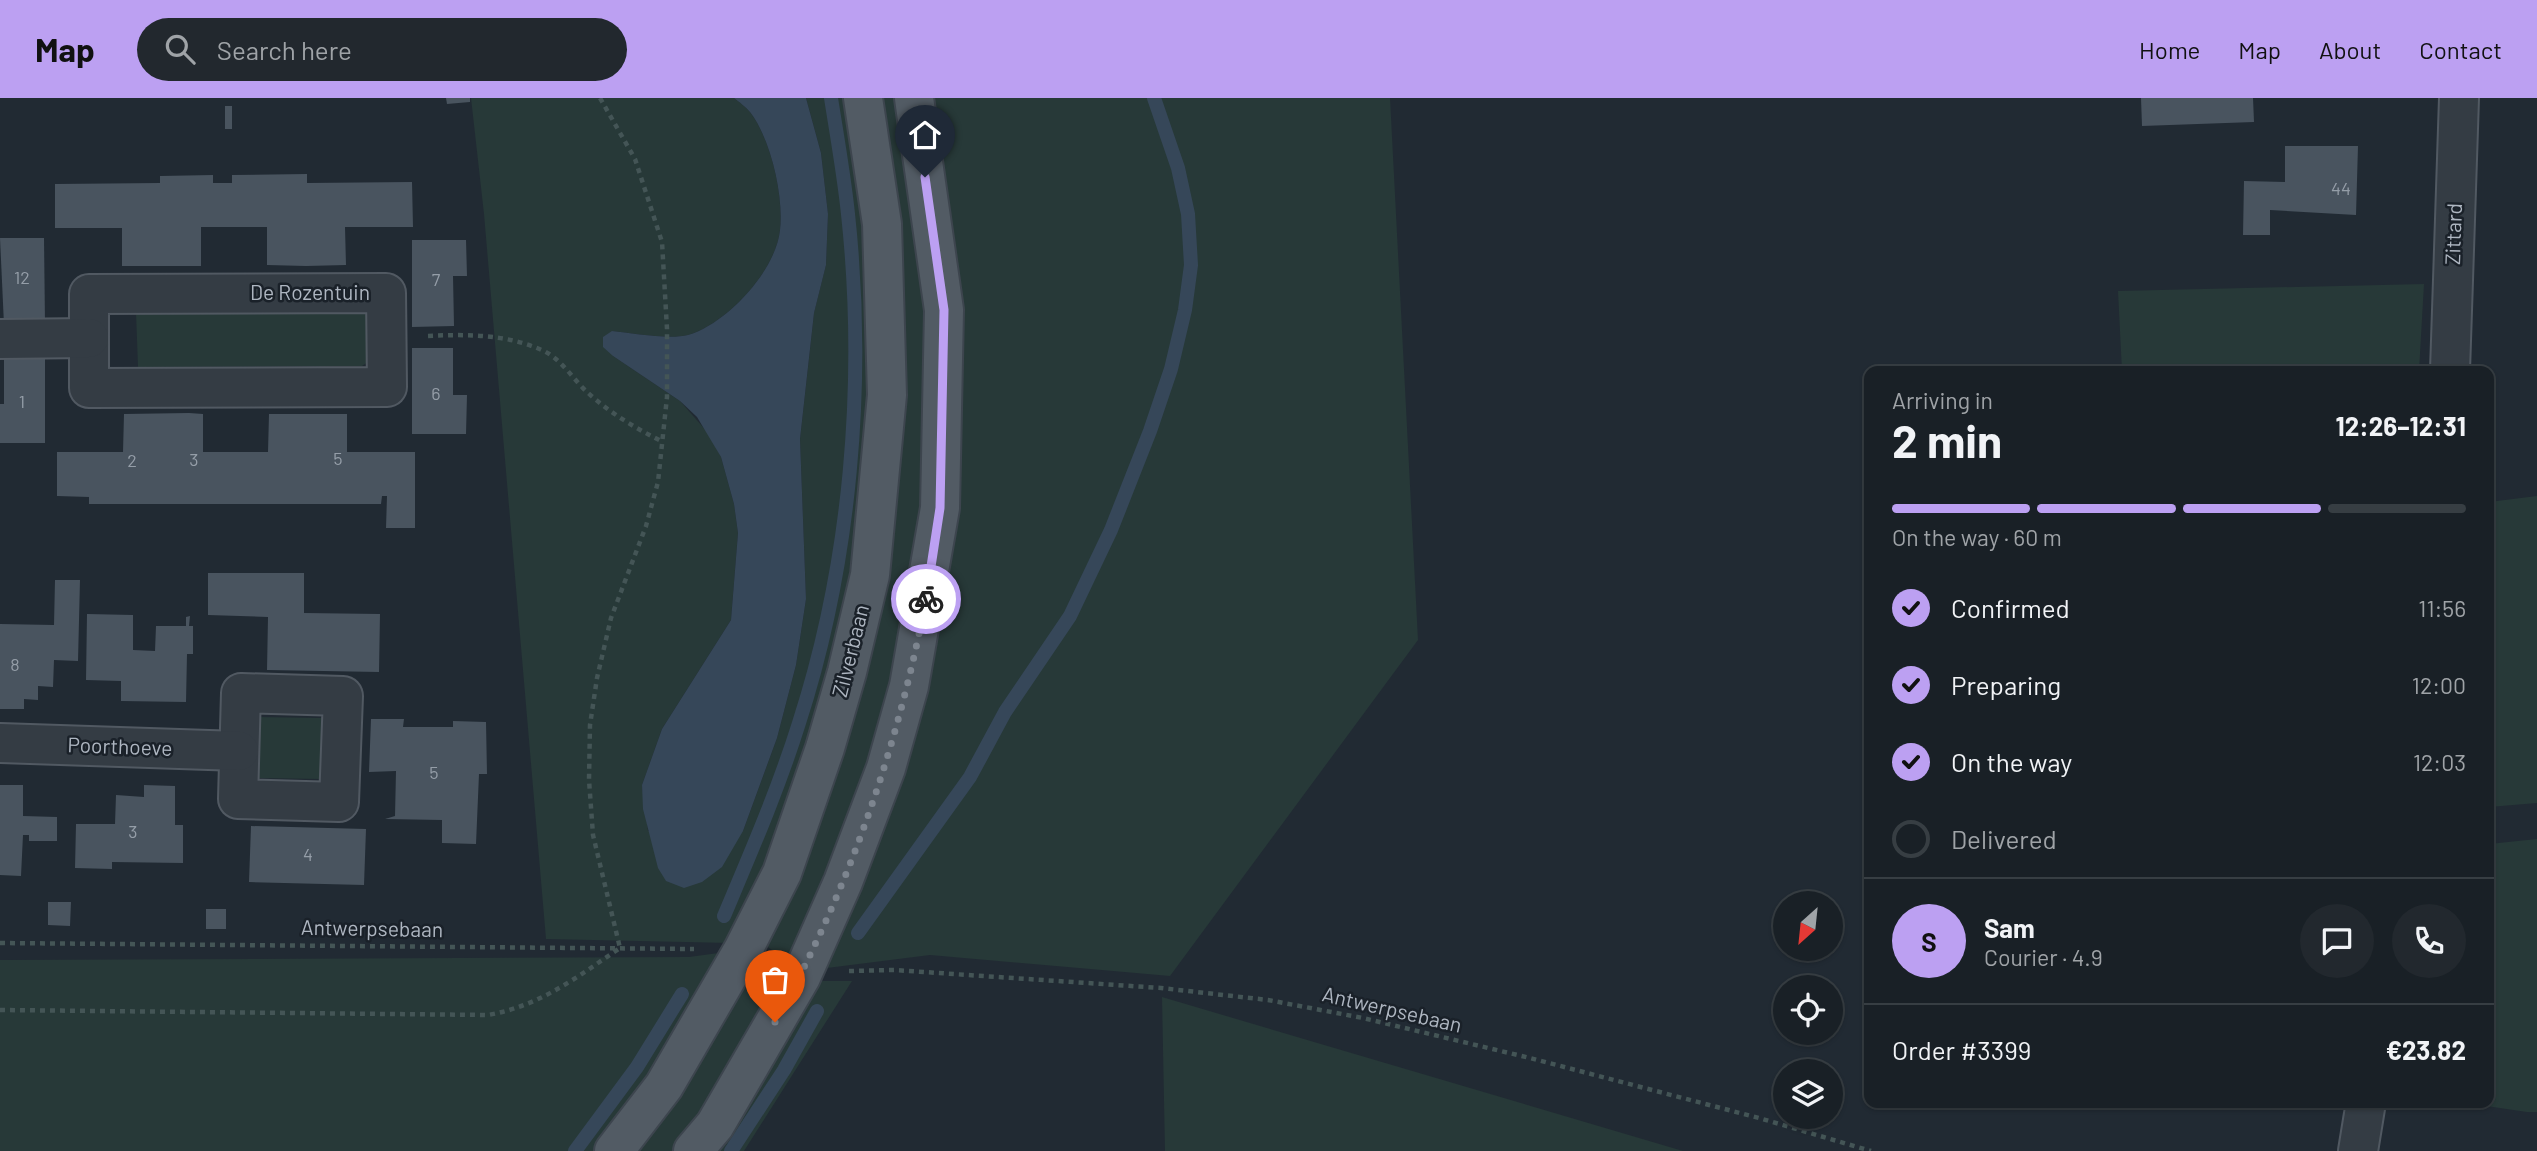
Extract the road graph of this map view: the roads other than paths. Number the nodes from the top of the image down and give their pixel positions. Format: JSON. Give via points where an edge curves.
{"nodes":[{"id":1,"x":863,"y":98,"type":"edge"},
{"id":2,"x":914,"y":98,"type":"edge"},
{"id":3,"x":2459,"y":98,"type":"edge"},
{"id":4,"x":89,"y":338,"type":"junction"},
{"id":5,"x":0,"y":339,"type":"edge"},
{"id":6,"x":2450,"y":366,"type":"edge"},
{"id":7,"x":0,"y":743,"type":"edge"},
{"id":8,"x":239,"y":751,"type":"dead end"},
{"id":9,"x":2365,"y":1108,"type":"edge"},
{"id":10,"x":614,"y":1151,"type":"edge"},
{"id":11,"x":694,"y":1151,"type":"edge"},
{"id":12,"x":2358,"y":1151,"type":"edge"}],
"edges":[{"from":1,"to":10,"type":"main road","name":"Zilverbaan","via":[[882,224],[887,395],[870,575],[825,748],[782,873],[664,1086]]},
{"from":2,"to":11,"type":"main road","via":[[944,310],[940,508],[909,686],[886,768],[801,977],[715,1125]]},
{"from":3,"to":6,"type":"street","name":"Zittard"},
{"from":4,"to":4,"type":"street","name":"De Rozentuin","via":[[89,388],[387,387],[386,293],[89,294]]},
{"from":4,"to":5,"type":"street"},
{"from":7,"to":8,"type":"street","name":"Poorthoeve"},
{"from":9,"to":12,"type":"street"}]}
